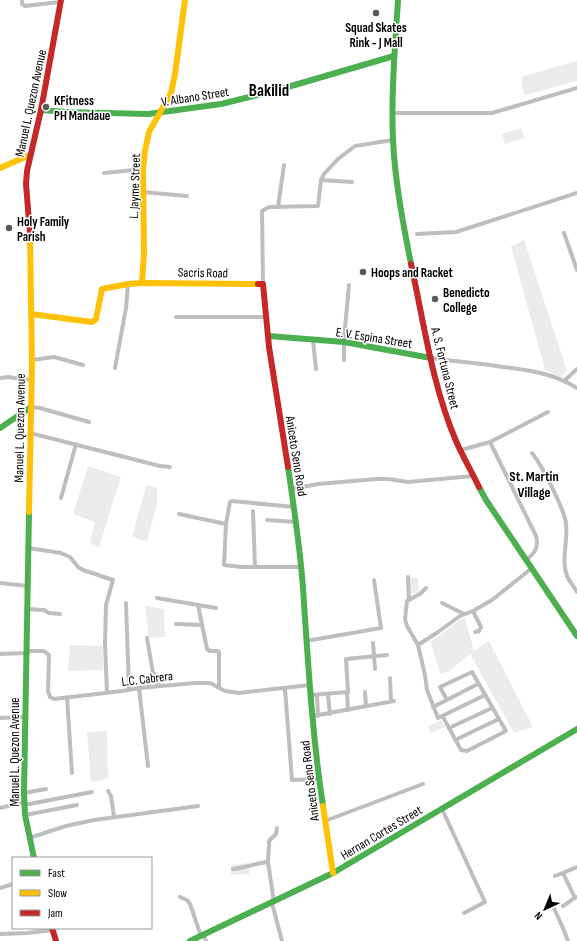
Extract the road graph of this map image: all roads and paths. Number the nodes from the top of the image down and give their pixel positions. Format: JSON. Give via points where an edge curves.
{"nodes":[{"id":1,"x":22,"y":0,"type":"edge"},
{"id":2,"x":185,"y":0,"type":"edge"},
{"id":3,"x":398,"y":0,"type":"edge"},
{"id":4,"x":61,"y":1,"type":"edge"},
{"id":5,"x":394,"y":56,"type":"junction"},
{"id":6,"x":577,"y":88,"type":"edge"},
{"id":7,"x":41,"y":110,"type":"junction"},
{"id":8,"x":159,"y":113,"type":"junction"},
{"id":9,"x":393,"y":113,"type":"junction"},
{"id":10,"x":393,"y":140,"type":"junction"},
{"id":11,"x":30,"y":155,"type":"junction"},
{"id":12,"x":284,"y":165,"type":"dead end"},
{"id":13,"x":0,"y":168,"type":"edge"},
{"id":14,"x":143,"y":170,"type":"junction"},
{"id":15,"x":104,"y":173,"type":"dead end"},
{"id":16,"x":321,"y":180,"type":"junction"},
{"id":17,"x":352,"y":182,"type":"dead end"},
{"id":18,"x":143,"y":192,"type":"junction"},
{"id":19,"x":577,"y":193,"type":"edge"},
{"id":20,"x":187,"y":196,"type":"dead end"},
{"id":21,"x":278,"y":207,"type":"junction"},
{"id":22,"x":564,"y":233,"type":"dead end"},
{"id":23,"x":417,"y":234,"type":"dead end"},
{"id":24,"x":577,"y":270,"type":"edge"},
{"id":25,"x":142,"y":283,"type":"junction"},
{"id":26,"x":128,"y":284,"type":"junction"},
{"id":27,"x":263,"y":284,"type":"junction"},
{"id":28,"x":349,"y":285,"type":"dead end"},
{"id":29,"x":31,"y":314,"type":"junction"},
{"id":30,"x":176,"y":317,"type":"dead end"},
{"id":31,"x":267,"y":317,"type":"junction"},
{"id":32,"x":269,"y":336,"type":"junction"},
{"id":33,"x":313,"y":340,"type":"junction"},
{"id":34,"x":344,"y":342,"type":"junction"},
{"id":35,"x":431,"y":358,"type":"junction"},
{"id":36,"x":32,"y":360,"type":"junction"},
{"id":37,"x":344,"y":360,"type":"dead end"},
{"id":38,"x":83,"y":365,"type":"dead end"},
{"id":39,"x":114,"y":368,"type":"dead end"},
{"id":40,"x":316,"y":369,"type":"dead end"},
{"id":41,"x":577,"y":369,"type":"edge"},
{"id":42,"x":0,"y":378,"type":"edge"},
{"id":43,"x":31,"y":380,"type":"junction"},
{"id":44,"x":564,"y":381,"type":"junction"},
{"id":45,"x":577,"y":388,"type":"edge"},
{"id":46,"x":31,"y":407,"type":"junction"},
{"id":47,"x":548,"y":412,"type":"dead end"},
{"id":48,"x":89,"y":422,"type":"dead end"},
{"id":49,"x":0,"y":428,"type":"edge"},
{"id":50,"x":30,"y":433,"type":"junction"},
{"id":51,"x":490,"y":442,"type":"junction"},
{"id":52,"x":76,"y":444,"type":"junction"},
{"id":53,"x":461,"y":450,"type":"junction"},
{"id":54,"x":532,"y":453,"type":"dead end"},
{"id":55,"x":170,"y":467,"type":"dead end"},
{"id":56,"x":473,"y":476,"type":"junction"},
{"id":57,"x":292,"y":489,"type":"junction"},
{"id":58,"x":61,"y":498,"type":"dead end"},
{"id":59,"x":294,"y":507,"type":"junction"},
{"id":60,"x":253,"y":511,"type":"dead end"},
{"id":61,"x":179,"y":514,"type":"dead end"},
{"id":62,"x":267,"y":520,"type":"dead end"},
{"id":63,"x":296,"y":522,"type":"junction"},
{"id":64,"x":226,"y":524,"type":"junction"},
{"id":65,"x":28,"y":548,"type":"junction"},
{"id":66,"x":526,"y":560,"type":"junction"},
{"id":67,"x":255,"y":567,"type":"junction"},
{"id":68,"x":301,"y":567,"type":"junction"},
{"id":69,"x":532,"y":568,"type":"junction"},
{"id":70,"x":408,"y":577,"type":"dead end"},
{"id":71,"x":374,"y":580,"type":"dead end"},
{"id":72,"x":0,"y":583,"type":"edge"},
{"id":73,"x":28,"y":586,"type":"junction"},
{"id":74,"x":426,"y":588,"type":"dead end"},
{"id":75,"x":577,"y":592,"type":"edge"},
{"id":76,"x":157,"y":598,"type":"dead end"},
{"id":77,"x":409,"y":599,"type":"junction"},
{"id":78,"x":126,"y":603,"type":"dead end"},
{"id":79,"x":442,"y":603,"type":"dead end"},
{"id":80,"x":198,"y":605,"type":"junction"},
{"id":81,"x":216,"y":608,"type":"dead end"},
{"id":82,"x":27,"y":609,"type":"junction"},
{"id":83,"x":473,"y":611,"type":"junction"},
{"id":84,"x":60,"y":614,"type":"dead end"},
{"id":85,"x":464,"y":614,"type":"junction"},
{"id":86,"x":176,"y":624,"type":"dead end"},
{"id":87,"x":202,"y":625,"type":"junction"},
{"id":88,"x":475,"y":632,"type":"dead end"},
{"id":89,"x":577,"y":636,"type":"edge"},
{"id":90,"x":146,"y":638,"type":"dead end"},
{"id":91,"x":306,"y":641,"type":"junction"},
{"id":92,"x":373,"y":643,"type":"dead end"},
{"id":93,"x":418,"y":645,"type":"junction"},
{"id":94,"x":27,"y":652,"type":"junction"},
{"id":95,"x":0,"y":654,"type":"edge"},
{"id":96,"x":387,"y":655,"type":"dead end"},
{"id":97,"x":374,"y":656,"type":"junction"},
{"id":98,"x":375,"y":669,"type":"dead end"},
{"id":99,"x":390,"y":678,"type":"dead end"},
{"id":100,"x":478,"y":684,"type":"junction"},
{"id":101,"x":310,"y":685,"type":"junction"},
{"id":102,"x":158,"y":686,"type":"junction"},
{"id":103,"x":219,"y":687,"type":"junction"},
{"id":104,"x":139,"y":688,"type":"junction"},
{"id":105,"x":130,"y":689,"type":"junction"},
{"id":106,"x":285,"y":689,"type":"junction"},
{"id":107,"x":365,"y":692,"type":"dead end"},
{"id":108,"x":107,"y":693,"type":"junction"},
{"id":109,"x":347,"y":693,"type":"dead end"},
{"id":110,"x":314,"y":695,"type":"junction"},
{"id":111,"x":328,"y":695,"type":"dead end"},
{"id":112,"x":485,"y":695,"type":"junction"},
{"id":113,"x":67,"y":697,"type":"junction"},
{"id":114,"x":448,"y":700,"type":"junction"},
{"id":115,"x":366,"y":706,"type":"junction"},
{"id":116,"x":433,"y":707,"type":"junction"},
{"id":117,"x":492,"y":708,"type":"junction"},
{"id":118,"x":348,"y":710,"type":"junction"},
{"id":119,"x":330,"y":714,"type":"junction"},
{"id":120,"x":316,"y":716,"type":"junction"},
{"id":121,"x":26,"y":717,"type":"junction"},
{"id":122,"x":443,"y":717,"type":"junction"},
{"id":123,"x":0,"y":718,"type":"edge"},
{"id":124,"x":499,"y":719,"type":"junction"},
{"id":125,"x":449,"y":728,"type":"junction"},
{"id":126,"x":577,"y":729,"type":"edge"},
{"id":127,"x":455,"y":740,"type":"junction"},
{"id":128,"x":148,"y":766,"type":"dead end"},
{"id":129,"x":72,"y":773,"type":"dead end"},
{"id":130,"x":319,"y":779,"type":"junction"},
{"id":131,"x":423,"y":784,"type":"dead end"},
{"id":132,"x":46,"y":789,"type":"dead end"},
{"id":133,"x":108,"y":791,"type":"dead end"},
{"id":134,"x":92,"y":792,"type":"dead end"},
{"id":135,"x":24,"y":793,"type":"junction"},
{"id":136,"x":24,"y":803,"type":"junction"},
{"id":137,"x":77,"y":805,"type":"dead end"},
{"id":138,"x":198,"y":806,"type":"dead end"},
{"id":139,"x":0,"y":808,"type":"edge"},
{"id":140,"x":442,"y":809,"type":"junction"},
{"id":141,"x":25,"y":815,"type":"junction"},
{"id":142,"x":114,"y":816,"type":"junction"},
{"id":143,"x":325,"y":821,"type":"junction"},
{"id":144,"x":277,"y":828,"type":"dead end"},
{"id":145,"x":29,"y":838,"type":"junction"},
{"id":146,"x":34,"y":857,"type":"edge"},
{"id":147,"x":268,"y":862,"type":"junction"},
{"id":148,"x":577,"y":867,"type":"edge"},
{"id":149,"x":233,"y":869,"type":"dead end"},
{"id":150,"x":333,"y":873,"type":"junction"},
{"id":151,"x":563,"y":873,"type":"junction"},
{"id":152,"x":555,"y":876,"type":"dead end"},
{"id":153,"x":12,"y":884,"type":"edge"},
{"id":154,"x":0,"y":888,"type":"edge"},
{"id":155,"x":180,"y":897,"type":"dead end"},
{"id":156,"x":576,"y":897,"type":"edge"},
{"id":157,"x":273,"y":903,"type":"junction"},
{"id":158,"x":563,"y":906,"type":"dead end"},
{"id":159,"x":544,"y":910,"type":"dead end"},
{"id":160,"x":464,"y":913,"type":"dead end"},
{"id":161,"x":53,"y":929,"type":"edge"},
{"id":162,"x":0,"y":934,"type":"edge"},
{"id":163,"x":204,"y":937,"type":"edge"},
{"id":164,"x":56,"y":941,"type":"edge"},
{"id":165,"x":190,"y":941,"type":"edge"},
{"id":166,"x":282,"y":941,"type":"edge"},
{"id":167,"x":568,"y":941,"type":"edge"}],
"edges":[{"from":1,"to":4,"type":"street","via":[[25,6]]},
{"from":2,"to":8,"type":"main road","name":"L. Jayme Street","via":[[175,74],[170,93]]},
{"from":3,"to":5,"type":"main road","name":"A. S. Fortuna Street"},
{"from":4,"to":7,"type":"main road","name":"Manuel L. Quezon Avenue"},
{"from":5,"to":8,"type":"main road","name":"V. Albano Street","via":[[251,98]]},
{"from":5,"to":9,"type":"main road","name":"A. S. Fortuna Street"},
{"from":6,"to":9,"type":"street","via":[[492,113]]},
{"from":7,"to":8,"type":"main road","name":"V. Albano Street"},
{"from":7,"to":11,"type":"main road","name":"Manuel L. Quezon Avenue"},
{"from":8,"to":14,"type":"main road","name":"L. Jayme Street","via":[[149,132]]},
{"from":9,"to":10,"type":"main road","name":"A. S. Fortuna Street"},
{"from":10,"to":16,"type":"street","via":[[353,147],[338,159]]},
{"from":10,"to":35,"type":"main road","name":"A. S. Fortuna Street","via":[[400,204]]},
{"from":11,"to":13,"type":"main road"},
{"from":11,"to":29,"type":"main road","name":"Manuel L. Quezon Avenue","via":[[26,184]]},
{"from":12,"to":21,"type":"street"},
{"from":14,"to":15,"type":"street"},
{"from":14,"to":18,"type":"main road","name":"L. Jayme Street"},
{"from":16,"to":17,"type":"street"},
{"from":16,"to":21,"type":"street","name":"Aniceto Seno Road","via":[[318,206]]},
{"from":18,"to":20,"type":"street"},
{"from":18,"to":25,"type":"main road","name":"L. Jayme Street"},
{"from":19,"to":23,"type":"street","via":[[456,232]]},
{"from":21,"to":27,"type":"street","name":"Aniceto Seno Road","via":[[269,207],[261,214]]},
{"from":22,"to":24,"type":"street"},
{"from":25,"to":26,"type":"main road","name":"Sacris Road"},
{"from":25,"to":27,"type":"main road","name":"Sacris Road"},
{"from":26,"to":29,"type":"main road","name":"Sacris Road","via":[[102,289],[96,319],[92,322]]},
{"from":26,"to":39,"type":"street"},
{"from":27,"to":31,"type":"main road","name":"Aniceto Seno Road"},
{"from":28,"to":34,"type":"street"},
{"from":29,"to":36,"type":"main road","name":"Manuel L. Quezon Avenue"},
{"from":30,"to":31,"type":"street"},
{"from":31,"to":32,"type":"main road","name":"Aniceto Seno Road"},
{"from":32,"to":33,"type":"main road","name":"E. V. Espina Street"},
{"from":32,"to":57,"type":"main road","name":"Aniceto Seno Road"},
{"from":33,"to":34,"type":"main road","name":"E. V. Espina Street"},
{"from":33,"to":40,"type":"street"},
{"from":34,"to":35,"type":"main road","name":"E. V. Espina Street"},
{"from":34,"to":37,"type":"street"},
{"from":35,"to":44,"type":"street","name":"E. V. Espina Street","via":[[546,374]]},
{"from":35,"to":53,"type":"main road","name":"A. S. Fortuna Street","via":[[446,414]]},
{"from":36,"to":38,"type":"street","via":[[54,357]]},
{"from":36,"to":43,"type":"main road","name":"Manuel L. Quezon Avenue"},
{"from":41,"to":44,"type":"street"},
{"from":42,"to":43,"type":"street"},
{"from":43,"to":46,"type":"main road","name":"Manuel L. Quezon Avenue"},
{"from":44,"to":45,"type":"street"},
{"from":46,"to":48,"type":"street"},
{"from":46,"to":49,"type":"main road"},
{"from":46,"to":50,"type":"main road","name":"Manuel L. Quezon Avenue"},
{"from":47,"to":51,"type":"street"},
{"from":50,"to":52,"type":"street"},
{"from":50,"to":65,"type":"main road","name":"Manuel L. Quezon Avenue"},
{"from":51,"to":53,"type":"street"},
{"from":51,"to":66,"type":"street","via":[[536,536],[536,550]]},
{"from":52,"to":55,"type":"street"},
{"from":52,"to":58,"type":"street"},
{"from":53,"to":56,"type":"main road","name":"A. S. Fortuna Street"},
{"from":54,"to":75,"type":"street","via":[[565,515],[565,565],[567,576]]},
{"from":56,"to":57,"type":"street","via":[[408,482],[388,479],[318,484]]},
{"from":56,"to":66,"type":"main road","name":"A. S. Fortuna Street"},
{"from":57,"to":59,"type":"main road","name":"Aniceto Seno Road"},
{"from":59,"to":63,"type":"main road","name":"Aniceto Seno Road"},
{"from":59,"to":64,"type":"street","via":[[232,501],[229,503]]},
{"from":60,"to":67,"type":"street"},
{"from":61,"to":64,"type":"street"},
{"from":62,"to":63,"type":"street"},
{"from":63,"to":68,"type":"main road","name":"Aniceto Seno Road"},
{"from":64,"to":67,"type":"street","via":[[224,564]]},
{"from":65,"to":73,"type":"main road","name":"Manuel L. Quezon Avenue"},
{"from":65,"to":108,"type":"street","via":[[62,553],[83,570],[113,580],[106,606]]},
{"from":66,"to":69,"type":"main road","name":"A. S. Fortuna Street"},
{"from":67,"to":68,"type":"street"},
{"from":68,"to":91,"type":"main road","name":"Aniceto Seno Road"},
{"from":69,"to":83,"type":"street","via":[[492,600]]},
{"from":69,"to":89,"type":"main road","name":"A. S. Fortuna Street"},
{"from":70,"to":77,"type":"street"},
{"from":71,"to":91,"type":"street","via":[[381,628]]},
{"from":72,"to":73,"type":"street"},
{"from":73,"to":82,"type":"main road","name":"Manuel L. Quezon Avenue"},
{"from":74,"to":77,"type":"street"},
{"from":76,"to":80,"type":"street"},
{"from":77,"to":93,"type":"street","via":[[405,608],[405,619]]},
{"from":78,"to":105,"type":"street"},
{"from":79,"to":85,"type":"street"},
{"from":80,"to":81,"type":"street"},
{"from":80,"to":87,"type":"street"},
{"from":82,"to":84,"type":"street"},
{"from":82,"to":94,"type":"main road","name":"Manuel L. Quezon Avenue"},
{"from":83,"to":85,"type":"street"},
{"from":83,"to":88,"type":"street","via":[[481,627]]},
{"from":85,"to":93,"type":"street"},
{"from":86,"to":87,"type":"street"},
{"from":87,"to":103,"type":"street","via":[[207,649],[218,651]]},
{"from":90,"to":102,"type":"street"},
{"from":91,"to":101,"type":"main road","name":"Aniceto Seno Road"},
{"from":92,"to":97,"type":"street"},
{"from":93,"to":116,"type":"street"},
{"from":94,"to":95,"type":"street"},
{"from":94,"to":113,"type":"street","name":"L.C. Cabrera","via":[[40,650],[47,653],[50,658],[50,697]]},
{"from":94,"to":121,"type":"main road","name":"Manuel L. Quezon Avenue"},
{"from":96,"to":97,"type":"street"},
{"from":97,"to":98,"type":"street"},
{"from":97,"to":110,"type":"street","via":[[346,660],[348,692]]},
{"from":99,"to":115,"type":"street","via":[[392,701]]},
{"from":100,"to":112,"type":"street"},
{"from":100,"to":114,"type":"street"},
{"from":100,"to":114,"type":"street","via":[[472,672],[440,688]]},
{"from":101,"to":106,"type":"street","name":"L.C. Cabrera"},
{"from":101,"to":110,"type":"main road","name":"Aniceto Seno Road"},
{"from":102,"to":103,"type":"street","name":"L.C. Cabrera","via":[[210,683]]},
{"from":102,"to":104,"type":"street","name":"L.C. Cabrera"},
{"from":103,"to":106,"type":"street","name":"L.C. Cabrera","via":[[230,693]]},
{"from":104,"to":105,"type":"street","name":"L.C. Cabrera"},
{"from":104,"to":128,"type":"street"},
{"from":105,"to":108,"type":"street","name":"L.C. Cabrera"},
{"from":106,"to":130,"type":"street","via":[[292,780]]},
{"from":107,"to":115,"type":"street"},
{"from":108,"to":113,"type":"street","name":"L.C. Cabrera"},
{"from":109,"to":118,"type":"street"},
{"from":110,"to":120,"type":"main road","name":"Aniceto Seno Road"},
{"from":111,"to":119,"type":"street"},
{"from":112,"to":117,"type":"street"},
{"from":112,"to":122,"type":"street"},
{"from":113,"to":129,"type":"street"},
{"from":114,"to":116,"type":"street"},
{"from":115,"to":118,"type":"street"},
{"from":116,"to":122,"type":"street","via":[[438,718]]},
{"from":117,"to":124,"type":"street"},
{"from":117,"to":125,"type":"street"},
{"from":118,"to":119,"type":"street"},
{"from":119,"to":120,"type":"street"},
{"from":120,"to":130,"type":"main road","name":"Aniceto Seno Road"},
{"from":121,"to":123,"type":"street"},
{"from":121,"to":135,"type":"main road","name":"Manuel L. Quezon Avenue"},
{"from":122,"to":125,"type":"street"},
{"from":124,"to":127,"type":"street"},
{"from":124,"to":127,"type":"street","via":[[506,731],[467,752],[461,750]]},
{"from":125,"to":127,"type":"street"},
{"from":126,"to":140,"type":"main road","name":"Hernan Cortes Street"},
{"from":130,"to":143,"type":"main road","name":"Aniceto Seno Road"},
{"from":131,"to":143,"type":"street"},
{"from":132,"to":135,"type":"street"},
{"from":133,"to":142,"type":"street"},
{"from":134,"to":136,"type":"street"},
{"from":135,"to":136,"type":"main road","name":"Manuel L. Quezon Avenue"},
{"from":136,"to":139,"type":"street"},
{"from":136,"to":141,"type":"main road","name":"Manuel L. Quezon Avenue"},
{"from":137,"to":141,"type":"street"},
{"from":138,"to":142,"type":"street"},
{"from":140,"to":150,"type":"main road","name":"Hernan Cortes Street"},
{"from":140,"to":160,"type":"street","via":[[485,902]]},
{"from":141,"to":145,"type":"main road","name":"Manuel L. Quezon Avenue"},
{"from":142,"to":145,"type":"street","via":[[66,826]]},
{"from":143,"to":150,"type":"main road","name":"Aniceto Seno Road"},
{"from":144,"to":147,"type":"street","via":[[276,834],[269,842]]},
{"from":145,"to":146,"type":"main road","name":"Manuel L. Quezon Avenue"},
{"from":147,"to":149,"type":"street"},
{"from":147,"to":157,"type":"street"},
{"from":148,"to":151,"type":"street"},
{"from":150,"to":157,"type":"main road","name":"Hernan Cortes Street"},
{"from":151,"to":152,"type":"street"},
{"from":151,"to":156,"type":"street"},
{"from":153,"to":154,"type":"street"},
{"from":155,"to":163,"type":"street","via":[[190,904]]},
{"from":156,"to":158,"type":"street"},
{"from":157,"to":163,"type":"main road","name":"Hernan Cortes Street"},
{"from":157,"to":166,"type":"street"},
{"from":159,"to":167,"type":"street","via":[[552,906]]},
{"from":161,"to":162,"type":"street"},
{"from":161,"to":164,"type":"main road"},
{"from":163,"to":165,"type":"main road","name":"Hernan Cortes Street"}]}
